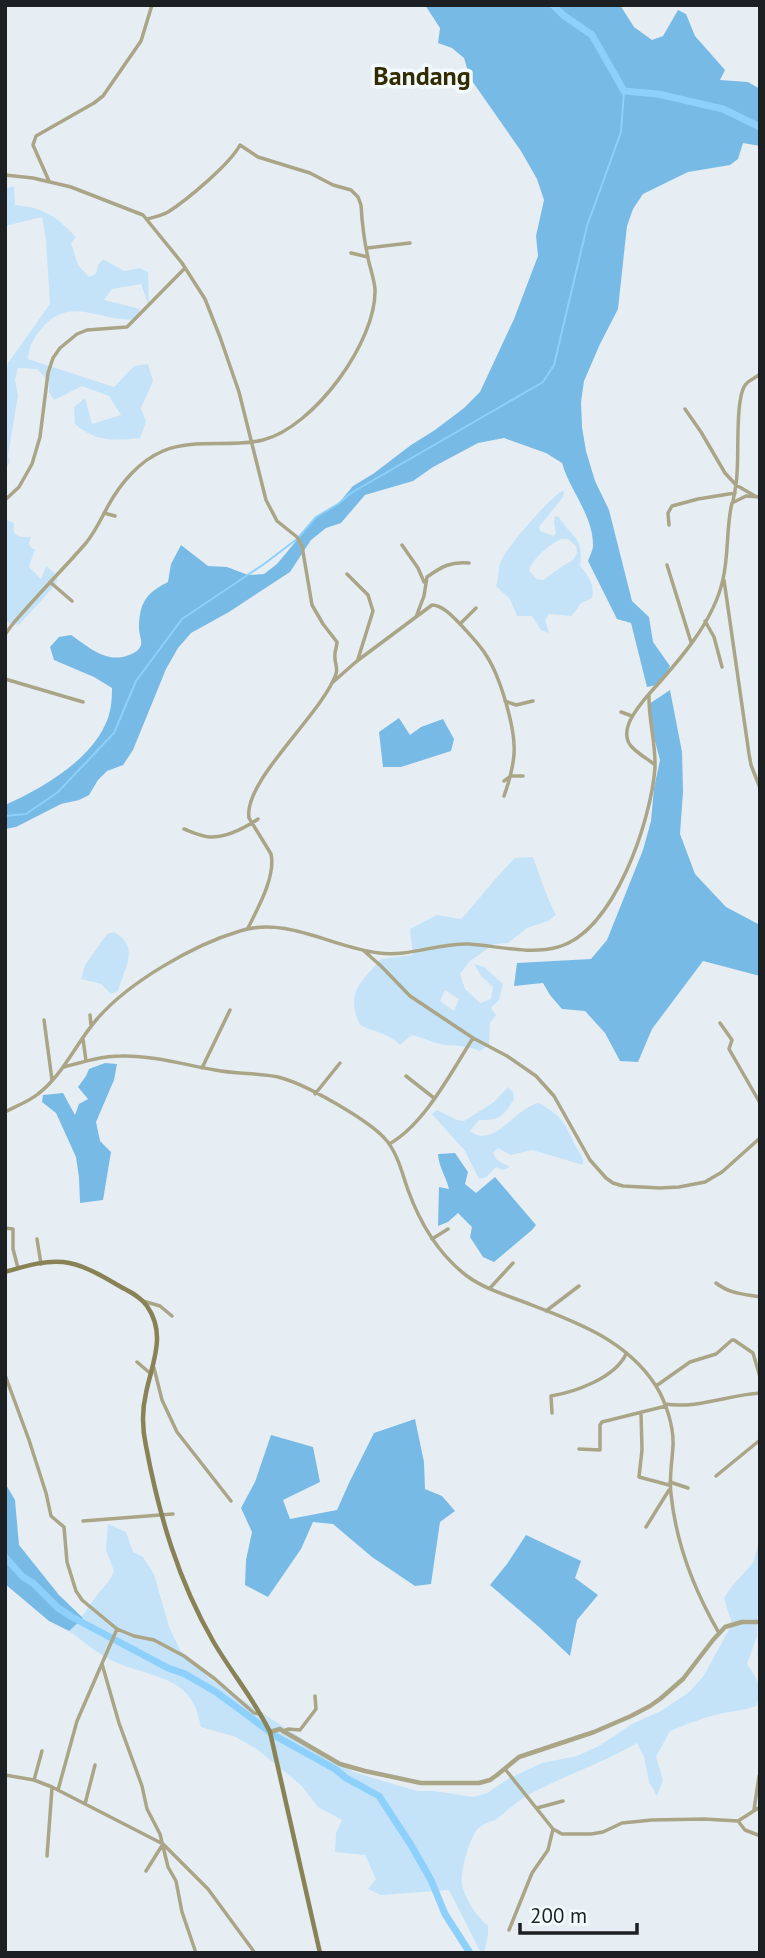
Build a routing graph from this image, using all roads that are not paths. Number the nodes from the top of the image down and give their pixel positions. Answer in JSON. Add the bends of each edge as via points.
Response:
{"nodes":[{"id":1,"x":152,"y":5,"type":"edge"},
{"id":2,"x":5,"y":175,"type":"edge"},
{"id":3,"x":49,"y":181,"type":"junction"},
{"id":4,"x":147,"y":219,"type":"junction"},
{"id":5,"x":410,"y":243,"type":"dead end"},
{"id":6,"x":366,"y":248,"type":"junction"},
{"id":7,"x":351,"y":253,"type":"dead end"},
{"id":8,"x":368,"y":257,"type":"junction"},
{"id":9,"x":185,"y":268,"type":"junction"},
{"id":10,"x":760,"y":374,"type":"edge"},
{"id":11,"x":685,"y":409,"type":"dead end"},
{"id":12,"x":253,"y":442,"type":"junction"},
{"id":13,"x":736,"y":485,"type":"junction"},
{"id":14,"x":735,"y":493,"type":"junction"},
{"id":15,"x":757,"y":496,"type":"edge"},
{"id":16,"x":5,"y":500,"type":"edge"},
{"id":17,"x":732,"y":503,"type":"junction"},
{"id":18,"x":104,"y":513,"type":"junction"},
{"id":19,"x":115,"y":516,"type":"dead end"},
{"id":20,"x":669,"y":525,"type":"dead end"},
{"id":21,"x":401,"y":545,"type":"dead end"},
{"id":22,"x":469,"y":563,"type":"dead end"},
{"id":23,"x":667,"y":565,"type":"dead end"},
{"id":24,"x":347,"y":574,"type":"dead end"},
{"id":25,"x":724,"y":577,"type":"junction"},
{"id":26,"x":50,"y":582,"type":"junction"},
{"id":27,"x":425,"y":584,"type":"junction"},
{"id":28,"x":72,"y":601,"type":"dead end"},
{"id":29,"x":476,"y":608,"type":"dead end"},
{"id":30,"x":415,"y":618,"type":"junction"},
{"id":31,"x":705,"y":621,"type":"junction"},
{"id":32,"x":460,"y":624,"type":"junction"},
{"id":33,"x":5,"y":635,"type":"edge"},
{"id":34,"x":691,"y":642,"type":"junction"},
{"id":35,"x":357,"y":661,"type":"junction"},
{"id":36,"x":722,"y":667,"type":"dead end"},
{"id":37,"x":5,"y":678,"type":"edge"},
{"id":38,"x":331,"y":684,"type":"junction"},
{"id":39,"x":649,"y":694,"type":"junction"},
{"id":40,"x":505,"y":701,"type":"junction"},
{"id":41,"x":533,"y":701,"type":"dead end"},
{"id":42,"x":83,"y":702,"type":"dead end"},
{"id":43,"x":621,"y":712,"type":"dead end"},
{"id":44,"x":632,"y":716,"type":"junction"},
{"id":45,"x":655,"y":764,"type":"junction"},
{"id":46,"x":511,"y":775,"type":"junction"},
{"id":47,"x":523,"y":776,"type":"dead end"},
{"id":48,"x":504,"y":781,"type":"dead end"},
{"id":49,"x":760,"y":788,"type":"edge"},
{"id":50,"x":505,"y":796,"type":"dead end"},
{"id":51,"x":258,"y":819,"type":"dead end"},
{"id":52,"x":251,"y":824,"type":"junction"},
{"id":53,"x":184,"y":829,"type":"dead end"},
{"id":54,"x":248,"y":928,"type":"junction"},
{"id":55,"x":362,"y":950,"type":"junction"},
{"id":56,"x":230,"y":1010,"type":"dead end"},
{"id":57,"x":90,"y":1015,"type":"dead end"},
{"id":58,"x":44,"y":1020,"type":"dead end"},
{"id":59,"x":720,"y":1023,"type":"dead end"},
{"id":60,"x":91,"y":1027,"type":"junction"},
{"id":61,"x":474,"y":1038,"type":"junction"},
{"id":62,"x":83,"y":1039,"type":"junction"},
{"id":63,"x":86,"y":1062,"type":"junction"},
{"id":64,"x":340,"y":1063,"type":"dead end"},
{"id":65,"x":62,"y":1067,"type":"junction"},
{"id":66,"x":202,"y":1068,"type":"junction"},
{"id":67,"x":406,"y":1076,"type":"dead end"},
{"id":68,"x":52,"y":1080,"type":"junction"},
{"id":69,"x":316,"y":1094,"type":"junction"},
{"id":70,"x":434,"y":1098,"type":"junction"},
{"id":71,"x":760,"y":1103,"type":"edge"},
{"id":72,"x":5,"y":1111,"type":"edge"},
{"id":73,"x":760,"y":1138,"type":"edge"},
{"id":74,"x":389,"y":1144,"type":"junction"},
{"id":75,"x":5,"y":1228,"type":"edge"},
{"id":76,"x":448,"y":1229,"type":"dead end"},
{"id":77,"x":37,"y":1239,"type":"dead end"},
{"id":78,"x":432,"y":1239,"type":"junction"},
{"id":79,"x":513,"y":1263,"type":"dead end"},
{"id":80,"x":41,"y":1264,"type":"junction"},
{"id":81,"x":18,"y":1268,"type":"junction"},
{"id":82,"x":5,"y":1272,"type":"edge"},
{"id":83,"x":716,"y":1283,"type":"dead end"},
{"id":84,"x":579,"y":1286,"type":"dead end"},
{"id":85,"x":490,"y":1288,"type":"junction"},
{"id":86,"x":760,"y":1297,"type":"edge"},
{"id":87,"x":144,"y":1301,"type":"junction"},
{"id":88,"x":547,"y":1311,"type":"junction"},
{"id":89,"x":172,"y":1316,"type":"dead end"},
{"id":90,"x":626,"y":1353,"type":"junction"},
{"id":91,"x":137,"y":1362,"type":"dead end"},
{"id":92,"x":153,"y":1367,"type":"junction"},
{"id":93,"x":151,"y":1374,"type":"junction"},
{"id":94,"x":5,"y":1375,"type":"edge"},
{"id":95,"x":760,"y":1377,"type":"edge"},
{"id":96,"x":656,"y":1386,"type":"junction"},
{"id":97,"x":760,"y":1393,"type":"edge"},
{"id":98,"x":665,"y":1405,"type":"junction"},
{"id":99,"x":552,"y":1413,"type":"dead end"},
{"id":100,"x":642,"y":1413,"type":"junction"},
{"id":101,"x":760,"y":1440,"type":"edge"},
{"id":102,"x":579,"y":1449,"type":"dead end"},
{"id":103,"x":716,"y":1476,"type":"dead end"},
{"id":104,"x":669,"y":1485,"type":"junction"},
{"id":105,"x":688,"y":1488,"type":"dead end"},
{"id":106,"x":230,"y":1500,"type":"dead end"},
{"id":107,"x":173,"y":1514,"type":"dead end"},
{"id":108,"x":160,"y":1515,"type":"junction"},
{"id":109,"x":83,"y":1521,"type":"dead end"},
{"id":110,"x":646,"y":1527,"type":"dead end"},
{"id":111,"x":760,"y":1622,"type":"edge"},
{"id":112,"x":117,"y":1629,"type":"junction"},
{"id":113,"x":719,"y":1633,"type":"junction"},
{"id":114,"x":102,"y":1664,"type":"junction"},
{"id":115,"x":315,"y":1696,"type":"dead end"},
{"id":116,"x":261,"y":1714,"type":"junction"},
{"id":117,"x":283,"y":1731,"type":"junction"},
{"id":118,"x":270,"y":1732,"type":"junction"},
{"id":119,"x":42,"y":1751,"type":"dead end"},
{"id":120,"x":95,"y":1765,"type":"dead end"},
{"id":121,"x":505,"y":1769,"type":"junction"},
{"id":122,"x":5,"y":1775,"type":"edge"},
{"id":123,"x":759,"y":1776,"type":"edge"},
{"id":124,"x":34,"y":1780,"type":"junction"},
{"id":125,"x":52,"y":1787,"type":"junction"},
{"id":126,"x":58,"y":1790,"type":"junction"},
{"id":127,"x":563,"y":1801,"type":"dead end"},
{"id":128,"x":85,"y":1804,"type":"junction"},
{"id":129,"x":760,"y":1807,"type":"edge"},
{"id":130,"x":537,"y":1808,"type":"junction"},
{"id":131,"x":754,"y":1810,"type":"junction"},
{"id":132,"x":738,"y":1821,"type":"junction"},
{"id":133,"x":553,"y":1829,"type":"junction"},
{"id":134,"x":758,"y":1835,"type":"dead end"},
{"id":135,"x":163,"y":1844,"type":"junction"},
{"id":136,"x":47,"y":1856,"type":"dead end"},
{"id":137,"x":146,"y":1871,"type":"dead end"},
{"id":138,"x":509,"y":1930,"type":"dead end"},
{"id":139,"x":197,"y":1953,"type":"edge"},
{"id":140,"x":255,"y":1953,"type":"edge"},
{"id":141,"x":320,"y":1953,"type":"edge"}],
"edges":[{"from":1,"to":3,"type":"street","via":[[141,41],[103,96],[36,136],[33,145]]},
{"from":2,"to":3,"type":"street"},
{"from":3,"to":4,"type":"street"},
{"from":4,"to":6,"type":"street","via":[[173,208],[240,145],[258,157],[354,193],[361,205]]},
{"from":4,"to":9,"type":"street"},
{"from":5,"to":6,"type":"street"},
{"from":6,"to":8,"type":"street"},
{"from":7,"to":8,"type":"street"},
{"from":8,"to":12,"type":"street","via":[[374,306],[350,363],[304,418]]},
{"from":9,"to":12,"type":"street","via":[[205,299],[220,337]]},
{"from":9,"to":16,"type":"street","via":[[127,327],[87,330],[60,348],[50,363],[32,464]]},
{"from":10,"to":13,"type":"street","via":[[745,385],[742,394]]},
{"from":11,"to":13,"type":"street"},
{"from":12,"to":18,"type":"street","via":[[164,450],[136,469]]},
{"from":12,"to":38,"type":"street","via":[[266,500],[277,521],[302,546],[312,605],[337,642],[337,673]]},
{"from":13,"to":14,"type":"street"},
{"from":13,"to":15,"type":"street"},
{"from":14,"to":17,"type":"street"},
{"from":14,"to":20,"type":"street","via":[[672,506]]},
{"from":15,"to":17,"type":"street"},
{"from":17,"to":25,"type":"street"},
{"from":18,"to":19,"type":"street"},
{"from":18,"to":26,"type":"street","via":[[89,539]]},
{"from":21,"to":27,"type":"street"},
{"from":22,"to":27,"type":"street","via":[[445,565],[427,577]]},
{"from":23,"to":34,"type":"street"},
{"from":24,"to":35,"type":"street","via":[[368,595],[373,611]]},
{"from":25,"to":31,"type":"street"},
{"from":25,"to":49,"type":"street","via":[[749,754]]},
{"from":26,"to":28,"type":"street"},
{"from":26,"to":33,"type":"street"},
{"from":27,"to":30,"type":"street"},
{"from":29,"to":32,"type":"street"},
{"from":30,"to":32,"type":"street","via":[[436,605]]},
{"from":30,"to":35,"type":"street"},
{"from":31,"to":34,"type":"street"},
{"from":31,"to":36,"type":"street"},
{"from":32,"to":40,"type":"street","via":[[487,656]]},
{"from":34,"to":39,"type":"street"},
{"from":35,"to":38,"type":"street"},
{"from":37,"to":42,"type":"street"},
{"from":38,"to":52,"type":"street","via":[[255,792],[248,811]]},
{"from":39,"to":44,"type":"street"},
{"from":39,"to":45,"type":"street"},
{"from":40,"to":41,"type":"street","via":[[516,705]]},
{"from":40,"to":46,"type":"street","via":[[515,751]]},
{"from":43,"to":44,"type":"street"},
{"from":44,"to":45,"type":"street","via":[[628,743]]},
{"from":45,"to":55,"type":"street","via":[[645,817],[627,871],[595,920],[571,943],[543,949],[468,944],[397,953]]},
{"from":46,"to":47,"type":"street"},
{"from":46,"to":48,"type":"street"},
{"from":46,"to":50,"type":"street"},
{"from":51,"to":52,"type":"street"},
{"from":52,"to":53,"type":"street","via":[[214,837]]},
{"from":52,"to":54,"type":"street","via":[[272,860],[264,894]]},
{"from":54,"to":55,"type":"street","via":[[289,929]]},
{"from":54,"to":60,"type":"street","via":[[145,977]]},
{"from":55,"to":61,"type":"street","via":[[410,996]]},
{"from":56,"to":66,"type":"street"},
{"from":57,"to":60,"type":"street"},
{"from":58,"to":68,"type":"street"},
{"from":59,"to":71,"type":"street","via":[[732,1040],[729,1049]]},
{"from":60,"to":62,"type":"street"},
{"from":61,"to":70,"type":"street"},
{"from":61,"to":73,"type":"street","via":[[536,1076],[554,1096],[590,1160],[613,1183],[660,1188],[705,1182]]},
{"from":62,"to":63,"type":"street"},
{"from":62,"to":65,"type":"street"},
{"from":63,"to":65,"type":"street"},
{"from":63,"to":66,"type":"street","via":[[124,1056]]},
{"from":64,"to":69,"type":"street"},
{"from":65,"to":68,"type":"street"},
{"from":66,"to":69,"type":"street","via":[[282,1078]]},
{"from":67,"to":70,"type":"street"},
{"from":68,"to":72,"type":"street","via":[[39,1094]]},
{"from":69,"to":74,"type":"street","via":[[368,1124]]},
{"from":70,"to":74,"type":"street","via":[[411,1128]]},
{"from":74,"to":78,"type":"street"},
{"from":75,"to":81,"type":"street","via":[[13,1229]]},
{"from":76,"to":78,"type":"street"},
{"from":77,"to":80,"type":"street"},
{"from":78,"to":85,"type":"street","via":[[467,1276]]},
{"from":79,"to":85,"type":"street"},
{"from":80,"to":81,"type":"main road"},
{"from":80,"to":87,"type":"main road","via":[[78,1266]]},
{"from":81,"to":82,"type":"main road"},
{"from":83,"to":86,"type":"street","via":[[734,1293]]},
{"from":84,"to":88,"type":"street"},
{"from":85,"to":88,"type":"street"},
{"from":87,"to":89,"type":"street"},
{"from":87,"to":92,"type":"main road","via":[[157,1331]]},
{"from":88,"to":90,"type":"street","via":[[596,1332]]},
{"from":90,"to":96,"type":"street"},
{"from":90,"to":99,"type":"street","via":[[618,1366],[595,1381],[551,1396]]},
{"from":91,"to":93,"type":"street"},
{"from":92,"to":93,"type":"main road"},
{"from":92,"to":106,"type":"street","via":[[177,1432]]},
{"from":93,"to":108,"type":"main road","via":[[143,1428]]},
{"from":94,"to":112,"type":"street","via":[[51,1516],[64,1527],[65,1556],[76,1591]]},
{"from":95,"to":96,"type":"street","via":[[753,1353],[732,1340],[716,1354],[690,1362]]},
{"from":96,"to":98,"type":"street"},
{"from":97,"to":98,"type":"street"},
{"from":98,"to":100,"type":"street"},
{"from":98,"to":104,"type":"street","via":[[673,1439]]},
{"from":100,"to":102,"type":"street","via":[[602,1422],[600,1450]]},
{"from":100,"to":104,"type":"street","via":[[639,1477]]},
{"from":101,"to":103,"type":"street"},
{"from":104,"to":105,"type":"street"},
{"from":104,"to":110,"type":"street"},
{"from":104,"to":113,"type":"street","via":[[685,1562]]},
{"from":107,"to":108,"type":"street"},
{"from":108,"to":109,"type":"street"},
{"from":108,"to":116,"type":"main road","via":[[201,1618]]},
{"from":111,"to":113,"type":"street","via":[[732,1624]]},
{"from":112,"to":114,"type":"street"},
{"from":112,"to":116,"type":"street","via":[[154,1640],[184,1656]]},
{"from":113,"to":121,"type":"street","via":[[683,1679],[650,1706],[594,1732],[519,1757]]},
{"from":114,"to":126,"type":"street","via":[[78,1721]]},
{"from":114,"to":135,"type":"street","via":[[147,1809]]},
{"from":115,"to":117,"type":"street","via":[[316,1709],[300,1730]]},
{"from":116,"to":118,"type":"main road"},
{"from":117,"to":118,"type":"street"},
{"from":117,"to":121,"type":"street","via":[[340,1764],[421,1783],[479,1783]]},
{"from":118,"to":141,"type":"main road"},
{"from":119,"to":124,"type":"street"},
{"from":120,"to":128,"type":"street"},
{"from":121,"to":130,"type":"street"},
{"from":122,"to":124,"type":"street"},
{"from":123,"to":131,"type":"street"},
{"from":124,"to":125,"type":"street"},
{"from":125,"to":126,"type":"street"},
{"from":125,"to":136,"type":"street"},
{"from":126,"to":128,"type":"street"},
{"from":127,"to":130,"type":"street"},
{"from":128,"to":135,"type":"street"},
{"from":129,"to":131,"type":"street"},
{"from":130,"to":133,"type":"street"},
{"from":131,"to":132,"type":"street"},
{"from":132,"to":133,"type":"street","via":[[645,1821],[591,1834]]},
{"from":132,"to":134,"type":"street"},
{"from":133,"to":138,"type":"street","via":[[548,1850],[532,1873]]},
{"from":135,"to":137,"type":"street"},
{"from":135,"to":139,"type":"street"},
{"from":135,"to":140,"type":"street","via":[[208,1889]]}]}
